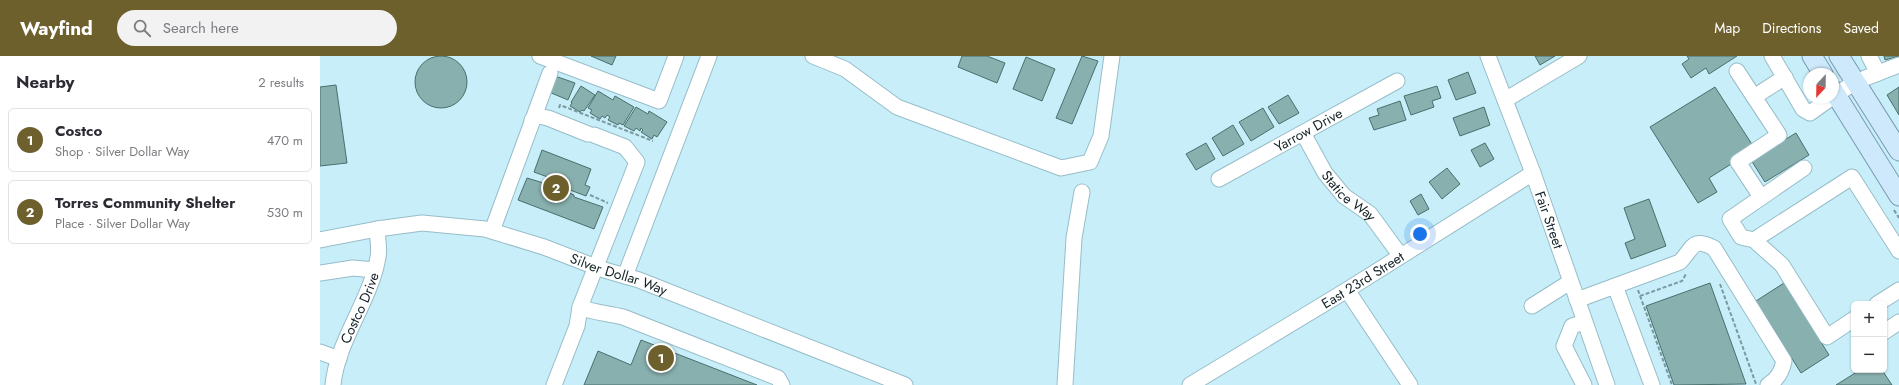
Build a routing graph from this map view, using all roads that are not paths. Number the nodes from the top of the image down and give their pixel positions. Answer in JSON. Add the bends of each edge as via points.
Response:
{"nodes":[{"id":1,"x":540,"y":56,"type":"edge"},
{"id":2,"x":676,"y":56,"type":"edge"},
{"id":3,"x":709,"y":56,"type":"edge"},
{"id":4,"x":813,"y":56,"type":"edge"},
{"id":5,"x":1112,"y":56,"type":"edge"},
{"id":6,"x":1488,"y":56,"type":"edge"},
{"id":7,"x":1579,"y":56,"type":"edge"},
{"id":8,"x":1772,"y":56,"type":"edge"},
{"id":9,"x":1812,"y":56,"type":"edge"},
{"id":10,"x":1839,"y":56,"type":"edge"},
{"id":11,"x":1869,"y":56,"type":"edge"},
{"id":12,"x":570,"y":61,"type":"edge"},
{"id":13,"x":1899,"y":65,"type":"edge"},
{"id":14,"x":1819,"y":68,"type":"edge"},
{"id":15,"x":1736,"y":71,"type":"dead end"},
{"id":16,"x":550,"y":73,"type":"dead end"},
{"id":17,"x":1878,"y":73,"type":"junction"},
{"id":18,"x":1785,"y":77,"type":"junction"},
{"id":19,"x":1397,"y":81,"type":"dead end"},
{"id":20,"x":1855,"y":82,"type":"junction"},
{"id":21,"x":1839,"y":91,"type":"edge"},
{"id":22,"x":1754,"y":97,"type":"junction"},
{"id":23,"x":1505,"y":100,"type":"junction"},
{"id":24,"x":1822,"y":104,"type":"edge"},
{"id":25,"x":1839,"y":104,"type":"edge"},
{"id":26,"x":532,"y":120,"type":"junction"},
{"id":27,"x":1303,"y":133,"type":"junction"},
{"id":28,"x":1899,"y":151,"type":"edge"},
{"id":29,"x":1804,"y":168,"type":"dead end"},
{"id":30,"x":1533,"y":173,"type":"junction"},
{"id":31,"x":1219,"y":179,"type":"dead end"},
{"id":32,"x":1082,"y":192,"type":"dead end"},
{"id":33,"x":1899,"y":196,"type":"edge"},
{"id":34,"x":1761,"y":197,"type":"junction"},
{"id":35,"x":377,"y":229,"type":"junction"},
{"id":36,"x":1893,"y":230,"type":"edge"},
{"id":37,"x":492,"y":231,"type":"junction"},
{"id":38,"x":320,"y":240,"type":"edge"},
{"id":39,"x":1754,"y":240,"type":"junction"},
{"id":40,"x":1899,"y":251,"type":"edge"},
{"id":41,"x":1400,"y":255,"type":"junction"},
{"id":42,"x":595,"y":267,"type":"junction"},
{"id":43,"x":375,"y":270,"type":"junction"},
{"id":44,"x":320,"y":273,"type":"edge"},
{"id":45,"x":625,"y":276,"type":"junction"},
{"id":46,"x":1570,"y":282,"type":"junction"},
{"id":47,"x":1615,"y":286,"type":"junction"},
{"id":48,"x":1347,"y":290,"type":"junction"},
{"id":49,"x":1899,"y":290,"type":"edge"},
{"id":50,"x":1577,"y":300,"type":"junction"},
{"id":51,"x":1882,"y":301,"type":"edge"},
{"id":52,"x":1532,"y":306,"type":"dead end"},
{"id":53,"x":580,"y":307,"type":"junction"},
{"id":54,"x":1851,"y":321,"type":"edge"},
{"id":55,"x":1584,"y":322,"type":"junction"},
{"id":56,"x":1899,"y":322,"type":"edge"},
{"id":57,"x":1887,"y":330,"type":"edge"},
{"id":58,"x":320,"y":352,"type":"edge"},
{"id":59,"x":339,"y":359,"type":"junction"},
{"id":60,"x":1212,"y":379,"type":"edge"},
{"id":61,"x":329,"y":382,"type":"edge"},
{"id":62,"x":554,"y":385,"type":"edge"},
{"id":63,"x":782,"y":385,"type":"edge"},
{"id":64,"x":905,"y":385,"type":"edge"},
{"id":65,"x":1065,"y":385,"type":"edge"},
{"id":66,"x":1190,"y":385,"type":"edge"},
{"id":67,"x":1410,"y":385,"type":"edge"},
{"id":68,"x":1584,"y":385,"type":"edge"},
{"id":69,"x":1607,"y":385,"type":"edge"},
{"id":70,"x":1652,"y":385,"type":"edge"},
{"id":71,"x":1768,"y":385,"type":"edge"}],
"edges":[{"from":1,"to":12,"type":"street"},
{"from":2,"to":12,"type":"street","via":[[659,101]]},
{"from":3,"to":45,"type":"street"},
{"from":4,"to":5,"type":"street","via":[[845,69],[897,107],[1061,168],[1090,162],[1101,136]]},
{"from":6,"to":23,"type":"street","name":"Fair Street"},
{"from":7,"to":23,"type":"street"},
{"from":8,"to":18,"type":"street"},
{"from":9,"to":14,"type":"main road"},
{"from":10,"to":20,"type":"main road"},
{"from":11,"to":17,"type":"street"},
{"from":13,"to":17,"type":"street"},
{"from":15,"to":22,"type":"street"},
{"from":16,"to":26,"type":"street"},
{"from":17,"to":20,"type":"street"},
{"from":18,"to":22,"type":"street"},
{"from":18,"to":24,"type":"street","via":[[1807,113]]},
{"from":19,"to":27,"type":"street","name":"Yarrow Drive"},
{"from":20,"to":21,"type":"street"},
{"from":20,"to":28,"type":"main road"},
{"from":22,"to":34,"type":"street","via":[[1779,135],[1738,162]]},
{"from":23,"to":30,"type":"street","name":"Fair Street"},
{"from":25,"to":33,"type":"main road"},
{"from":26,"to":37,"type":"street"},
{"from":26,"to":42,"type":"street","via":[[538,116],[548,118],[625,147],[637,162]]},
{"from":27,"to":31,"type":"street","name":"Yarrow Drive"},
{"from":27,"to":41,"type":"street","name":"Statice Way","via":[[1325,173],[1344,196],[1370,214]]},
{"from":29,"to":34,"type":"street"},
{"from":30,"to":41,"type":"street","name":"East 23rd Street"},
{"from":30,"to":46,"type":"street","name":"Fair Street"},
{"from":32,"to":65,"type":"street","via":[[1074,238]]},
{"from":34,"to":39,"type":"street","via":[[1730,219],[1741,237]]},
{"from":35,"to":37,"type":"street","name":"Silver Dollar Way","via":[[422,223]]},
{"from":35,"to":38,"type":"street","name":"Silver Dollar Way"},
{"from":35,"to":43,"type":"street","name":"Costco Drive","via":[[379,255]]},
{"from":36,"to":39,"type":"street","via":[[1852,177]]},
{"from":36,"to":40,"type":"street"},
{"from":37,"to":42,"type":"street","name":"Silver Dollar Way","via":[[544,247]]},
{"from":39,"to":54,"type":"street","via":[[1782,265],[1827,337]]},
{"from":41,"to":48,"type":"street","name":"East 23rd Street"},
{"from":42,"to":45,"type":"street","name":"Silver Dollar Way"},
{"from":42,"to":53,"type":"street"},
{"from":43,"to":44,"type":"street","via":[[353,268]]},
{"from":43,"to":59,"type":"street","name":"Costco Drive"},
{"from":45,"to":64,"type":"street","name":"Silver Dollar Way"},
{"from":46,"to":50,"type":"street","name":"Fair Street"},
{"from":46,"to":52,"type":"street"},
{"from":47,"to":50,"type":"street"},
{"from":47,"to":70,"type":"street"},
{"from":47,"to":71,"type":"street","via":[[1680,262],[1696,243],[1714,248],[1784,361],[1782,370],[1774,382]]},
{"from":48,"to":60,"type":"street","name":"East 23rd Street"},
{"from":48,"to":67,"type":"street"},
{"from":49,"to":51,"type":"street"},
{"from":50,"to":55,"type":"street","name":"Fair Street"},
{"from":53,"to":62,"type":"street","via":[[577,326]]},
{"from":53,"to":63,"type":"street","via":[[594,313],[607,313],[638,323],[778,378]]},
{"from":55,"to":68,"type":"street","via":[[1572,326],[1564,346]]},
{"from":55,"to":69,"type":"street","name":"Fair Street"},
{"from":56,"to":57,"type":"street"},
{"from":58,"to":59,"type":"street"},
{"from":59,"to":61,"type":"street","name":"Costco Drive"},
{"from":60,"to":66,"type":"street","name":"East 23rd Street"}]}
